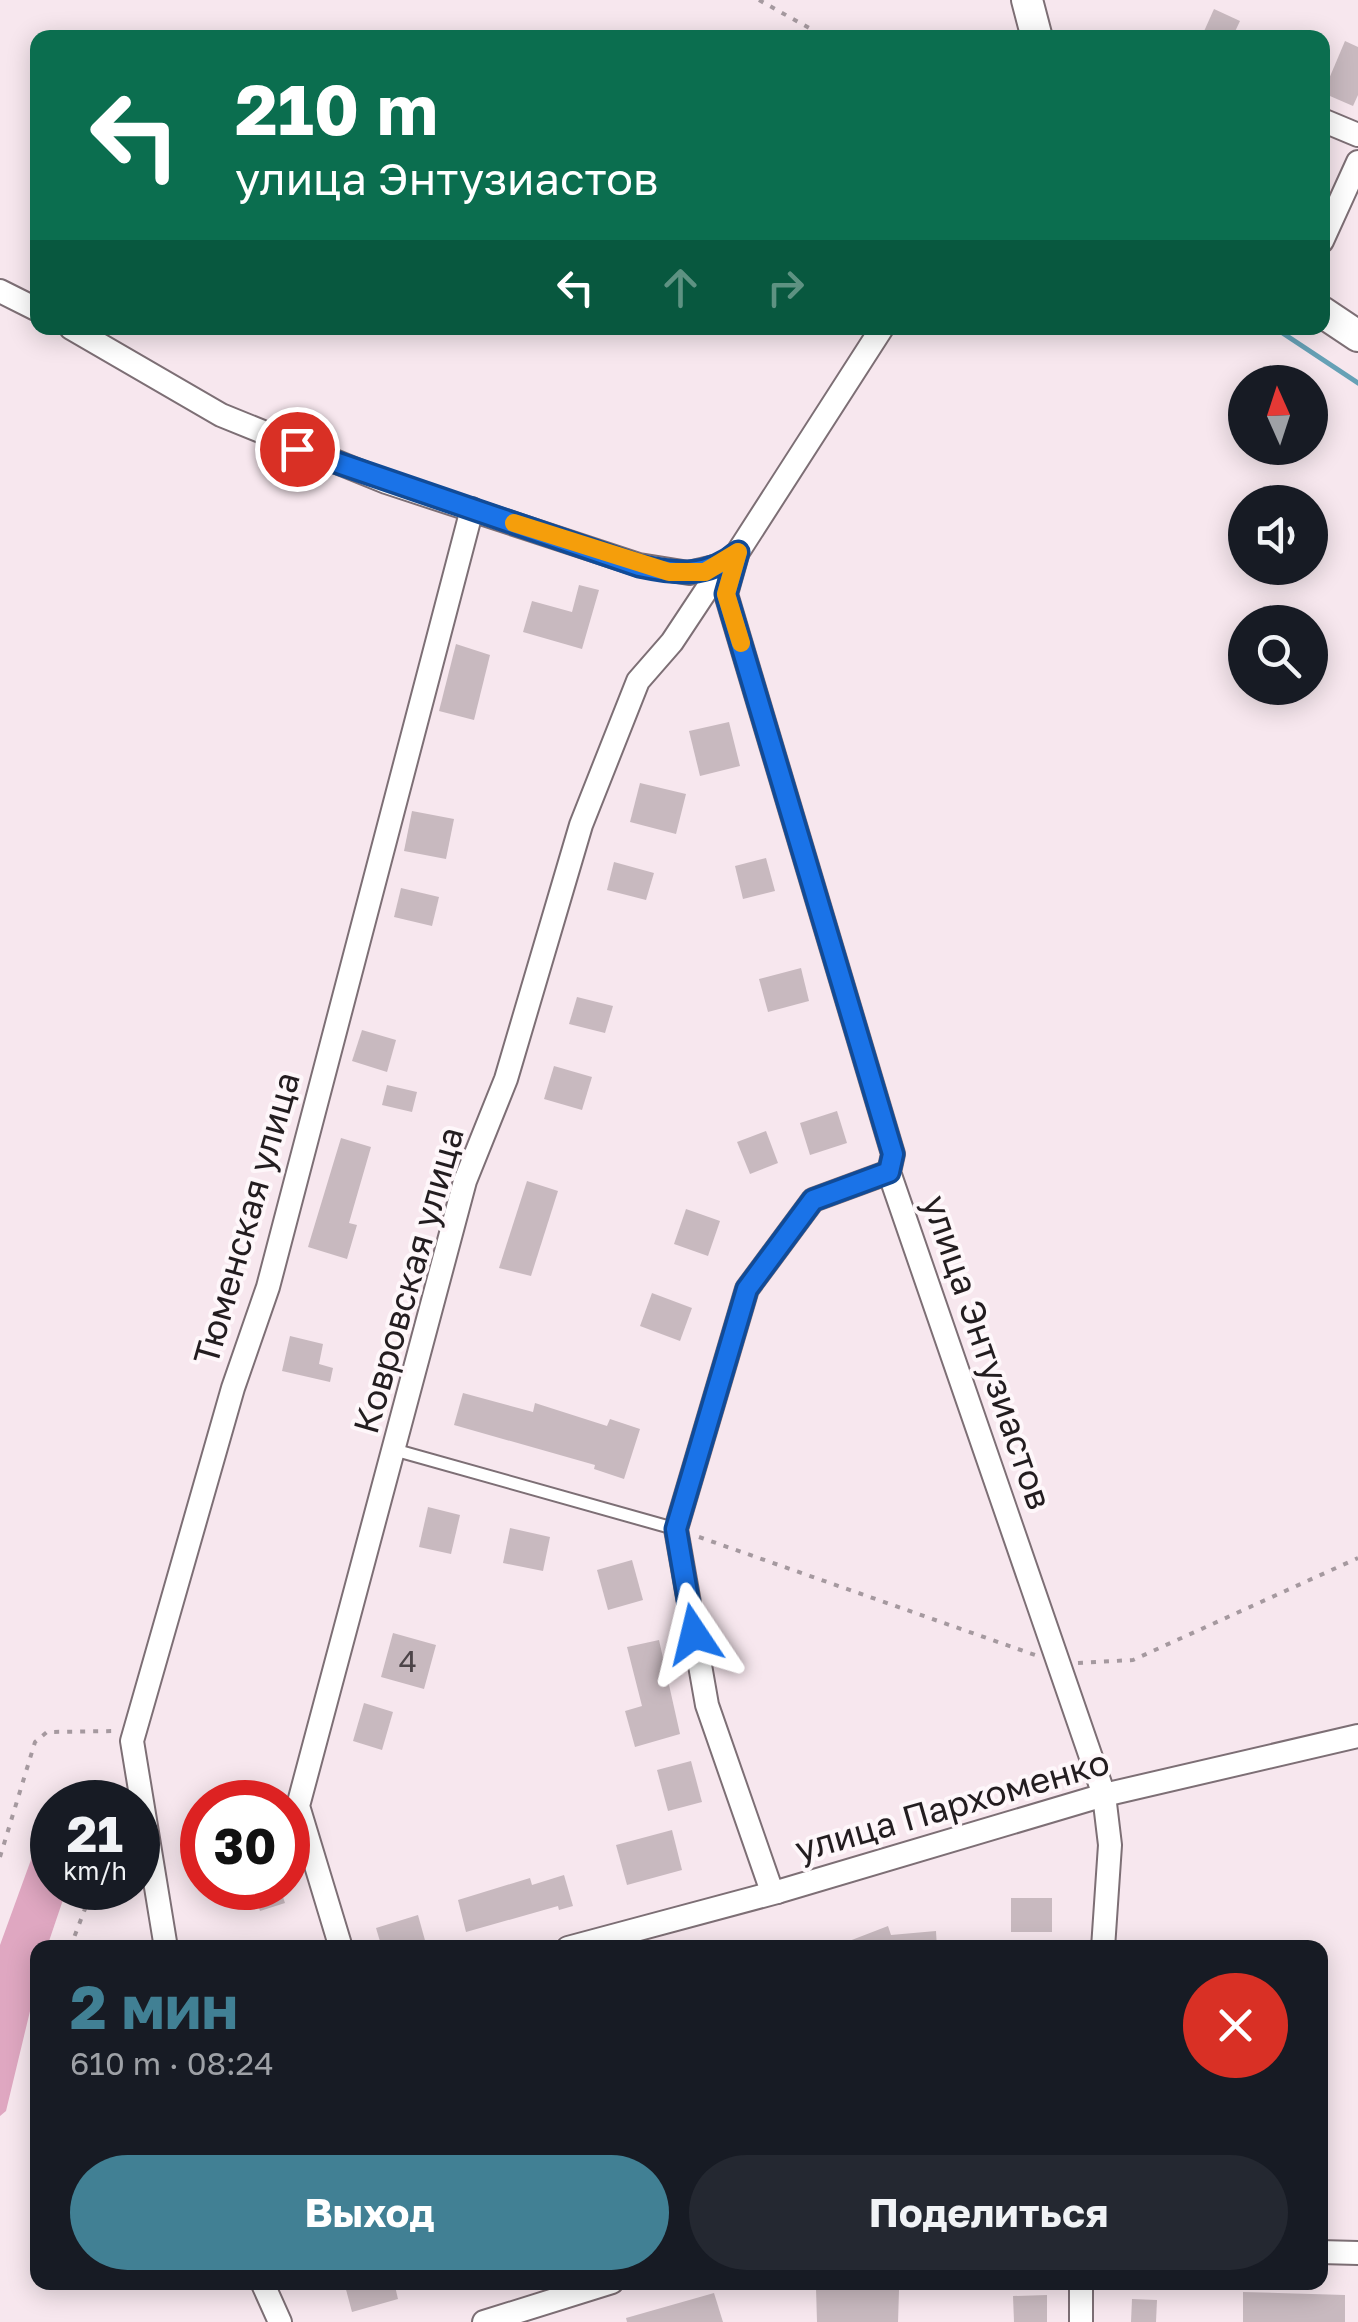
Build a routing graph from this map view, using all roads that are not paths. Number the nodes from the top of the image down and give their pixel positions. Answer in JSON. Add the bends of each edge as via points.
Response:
{"nodes":[{"id":1,"x":1027,"y":0,"type":"edge"},
{"id":2,"x":1035,"y":30,"type":"edge"},
{"id":3,"x":1330,"y":123,"type":"edge"},
{"id":4,"x":1358,"y":135,"type":"edge"},
{"id":5,"x":1358,"y":162,"type":"edge"},
{"id":6,"x":1330,"y":223,"type":"edge"},
{"id":7,"x":0,"y":291,"type":"edge"},
{"id":8,"x":30,"y":306,"type":"edge"},
{"id":9,"x":1330,"y":317,"type":"edge"},
{"id":10,"x":82,"y":335,"type":"edge"},
{"id":11,"x":877,"y":335,"type":"edge"},
{"id":12,"x":1358,"y":336,"type":"edge"},
{"id":13,"x":472,"y":509,"type":"junction"},
{"id":14,"x":730,"y":558,"type":"junction"},
{"id":15,"x":889,"y":1172,"type":"junction"},
{"id":16,"x":396,"y":1450,"type":"junction"},
{"id":17,"x":676,"y":1529,"type":"junction"},
{"id":18,"x":1358,"y":1736,"type":"edge"},
{"id":19,"x":1104,"y":1795,"type":"junction"},
{"id":20,"x":777,"y":1892,"type":"junction"},
{"id":21,"x":165,"y":1940,"type":"edge"},
{"id":22,"x":339,"y":1940,"type":"edge"},
{"id":23,"x":598,"y":1940,"type":"edge"},
{"id":24,"x":1103,"y":1940,"type":"edge"},
{"id":25,"x":1328,"y":2252,"type":"edge"},
{"id":26,"x":1358,"y":2253,"type":"edge"},
{"id":27,"x":266,"y":2290,"type":"edge"},
{"id":28,"x":586,"y":2290,"type":"edge"},
{"id":29,"x":1081,"y":2290,"type":"edge"},
{"id":30,"x":280,"y":2322,"type":"edge"},
{"id":31,"x":484,"y":2322,"type":"edge"},
{"id":32,"x":1081,"y":2322,"type":"edge"}],
"edges":[{"from":1,"to":2,"type":"main road"},
{"from":3,"to":4,"type":"street"},
{"from":5,"to":6,"type":"street"},
{"from":7,"to":8,"type":"street"},
{"from":9,"to":12,"type":"main road"},
{"from":10,"to":13,"type":"street","via":[[221,415]]},
{"from":11,"to":14,"type":"street","name":"Ковровская улица"},
{"from":13,"to":14,"type":"street","via":[[669,572],[705,572]]},
{"from":13,"to":21,"type":"street","name":"Тюменская улица","via":[[268,1286],[232,1388],[132,1741]]},
{"from":14,"to":15,"type":"street","name":"улица Энтузиастов","via":[[726,594],[893,1154]]},
{"from":14,"to":16,"type":"street","name":"Ковровская улица","via":[[638,682],[581,825],[506,1079],[465,1180]]},
{"from":15,"to":17,"type":"street","via":[[813,1200],[747,1289]]},
{"from":15,"to":19,"type":"street","name":"улица Энтузиастов"},
{"from":16,"to":17,"type":"lane"},
{"from":16,"to":22,"type":"street","name":"Ковровская улица","via":[[298,1806]]},
{"from":17,"to":20,"type":"street","via":[[707,1705]]},
{"from":18,"to":19,"type":"street","name":"улица Пархоменко"},
{"from":19,"to":20,"type":"street","name":"улица Пархоменко"},
{"from":19,"to":24,"type":"street","name":"улица Энтузиастов","via":[[1110,1845]]},
{"from":20,"to":23,"type":"street","name":"улица Пархоменко"},
{"from":25,"to":26,"type":"street"},
{"from":27,"to":30,"type":"street"},
{"from":28,"to":31,"type":"street"},
{"from":29,"to":32,"type":"street"}]}
